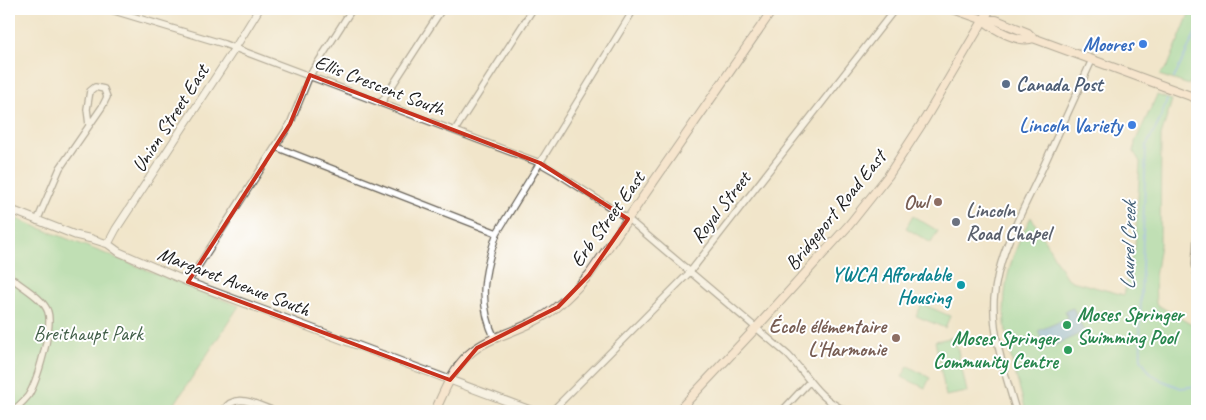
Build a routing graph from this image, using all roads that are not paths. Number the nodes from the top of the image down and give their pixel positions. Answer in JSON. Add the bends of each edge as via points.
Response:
{"nodes":[{"id":1,"x":12,"y":9,"type":"edge"},
{"id":2,"x":108,"y":9,"type":"edge"},
{"id":3,"x":259,"y":9,"type":"edge"},
{"id":4,"x":352,"y":9,"type":"edge"},
{"id":5,"x":442,"y":9,"type":"edge"},
{"id":6,"x":533,"y":9,"type":"edge"},
{"id":7,"x":634,"y":9,"type":"edge"},
{"id":8,"x":774,"y":9,"type":"edge"},
{"id":9,"x":895,"y":9,"type":"edge"},
{"id":10,"x":953,"y":9,"type":"edge"},
{"id":11,"x":990,"y":9,"type":"edge"},
{"id":12,"x":9,"y":14,"type":"edge"},
{"id":13,"x":984,"y":20,"type":"junction"},
{"id":14,"x":235,"y":48,"type":"junction"},
{"id":15,"x":1092,"y":60,"type":"junction"},
{"id":16,"x":310,"y":75,"type":"junction"},
{"id":17,"x":1197,"y":98,"type":"edge"},
{"id":18,"x":381,"y":103,"type":"junction"},
{"id":19,"x":89,"y":125,"type":"junction"},
{"id":20,"x":455,"y":130,"type":"junction"},
{"id":21,"x":276,"y":147,"type":"junction"},
{"id":22,"x":540,"y":164,"type":"junction"},
{"id":23,"x":9,"y":209,"type":"edge"},
{"id":24,"x":628,"y":219,"type":"junction"},
{"id":25,"x":37,"y":221,"type":"junction"},
{"id":26,"x":497,"y":233,"type":"junction"},
{"id":27,"x":1197,"y":236,"type":"edge"},
{"id":28,"x":108,"y":244,"type":"junction"},
{"id":29,"x":690,"y":272,"type":"junction"},
{"id":30,"x":1197,"y":275,"type":"edge"},
{"id":31,"x":9,"y":276,"type":"edge"},
{"id":32,"x":188,"y":282,"type":"junction"},
{"id":33,"x":756,"y":328,"type":"junction"},
{"id":34,"x":495,"y":339,"type":"junction"},
{"id":35,"x":450,"y":380,"type":"junction"},
{"id":36,"x":809,"y":382,"type":"junction"},
{"id":37,"x":10,"y":411,"type":"edge"},
{"id":38,"x":223,"y":411,"type":"edge"},
{"id":39,"x":274,"y":411,"type":"edge"},
{"id":40,"x":435,"y":411,"type":"edge"},
{"id":41,"x":532,"y":411,"type":"edge"},
{"id":42,"x":552,"y":411,"type":"edge"},
{"id":43,"x":678,"y":411,"type":"edge"},
{"id":44,"x":782,"y":411,"type":"edge"},
{"id":45,"x":846,"y":411,"type":"edge"},
{"id":46,"x":1016,"y":411,"type":"edge"}],
"edges":[{"from":1,"to":12,"type":"street"},
{"from":2,"to":14,"type":"street","name":"Ellis Crescent South"},
{"from":3,"to":14,"type":"street","name":"Union Street East"},
{"from":4,"to":16,"type":"street"},
{"from":5,"to":18,"type":"street"},
{"from":6,"to":20,"type":"street"},
{"from":7,"to":22,"type":"street"},
{"from":8,"to":24,"type":"main road","name":"Erb Street East"},
{"from":9,"to":29,"type":"street","name":"Royal Street"},
{"from":10,"to":13,"type":"main road"},
{"from":11,"to":13,"type":"main road","name":"Bridgeport Road East"},
{"from":13,"to":15,"type":"main road","via":[[996,20]]},
{"from":13,"to":33,"type":"main road","name":"Bridgeport Road East","via":[[888,176],[849,225]]},
{"from":14,"to":16,"type":"street","name":"Ellis Crescent South"},
{"from":14,"to":28,"type":"street","name":"Union Street East"},
{"from":15,"to":17,"type":"main road"},
{"from":15,"to":46,"type":"street","via":[[1020,216],[996,279],[994,318]]},
{"from":16,"to":18,"type":"street","name":"Ellis Crescent South"},
{"from":16,"to":21,"type":"street","via":[[290,124]]},
{"from":18,"to":20,"type":"street","name":"Ellis Crescent South"},
{"from":19,"to":19,"type":"street","via":[[107,97],[104,89],[95,87],[90,91]]},
{"from":19,"to":25,"type":"street","via":[[60,168]]},
{"from":20,"to":22,"type":"street","name":"Ellis Crescent South"},
{"from":21,"to":26,"type":"street"},
{"from":21,"to":32,"type":"street"},
{"from":22,"to":24,"type":"street","name":"Ellis Crescent South"},
{"from":22,"to":26,"type":"street"},
{"from":23,"to":25,"type":"street","name":"Margaret Avenue South"},
{"from":24,"to":29,"type":"street","name":"Ellis Crescent South"},
{"from":24,"to":34,"type":"main road","name":"Erb Street East","via":[[589,275],[558,307]]},
{"from":25,"to":28,"type":"street","name":"Margaret Avenue South","via":[[75,236]]},
{"from":26,"to":34,"type":"street","via":[[485,268],[483,291]]},
{"from":27,"to":30,"type":"street"},
{"from":28,"to":32,"type":"street","name":"Margaret Avenue South","via":[[119,252]]},
{"from":29,"to":33,"type":"street","name":"Ellis Crescent South"},
{"from":29,"to":42,"type":"street","name":"Royal Street"},
{"from":31,"to":37,"type":"street","via":[[41,301],[48,311],[49,324],[41,364],[29,395]]},
{"from":32,"to":35,"type":"street","name":"Margaret Avenue South"},
{"from":33,"to":36,"type":"street","name":"Ellis Crescent South","via":[[788,355]]},
{"from":33,"to":43,"type":"main road","name":"Bridgeport Road East"},
{"from":34,"to":35,"type":"main road","name":"Erb Street East","via":[[469,354]]},
{"from":35,"to":40,"type":"main road","name":"Erb Street East"},
{"from":35,"to":41,"type":"street","name":"Margaret Avenue South"},
{"from":36,"to":44,"type":"street"},
{"from":36,"to":45,"type":"street","name":"Ellis Crescent South","via":[[822,396]]},
{"from":38,"to":39,"type":"street","via":[[236,400]]}]}
